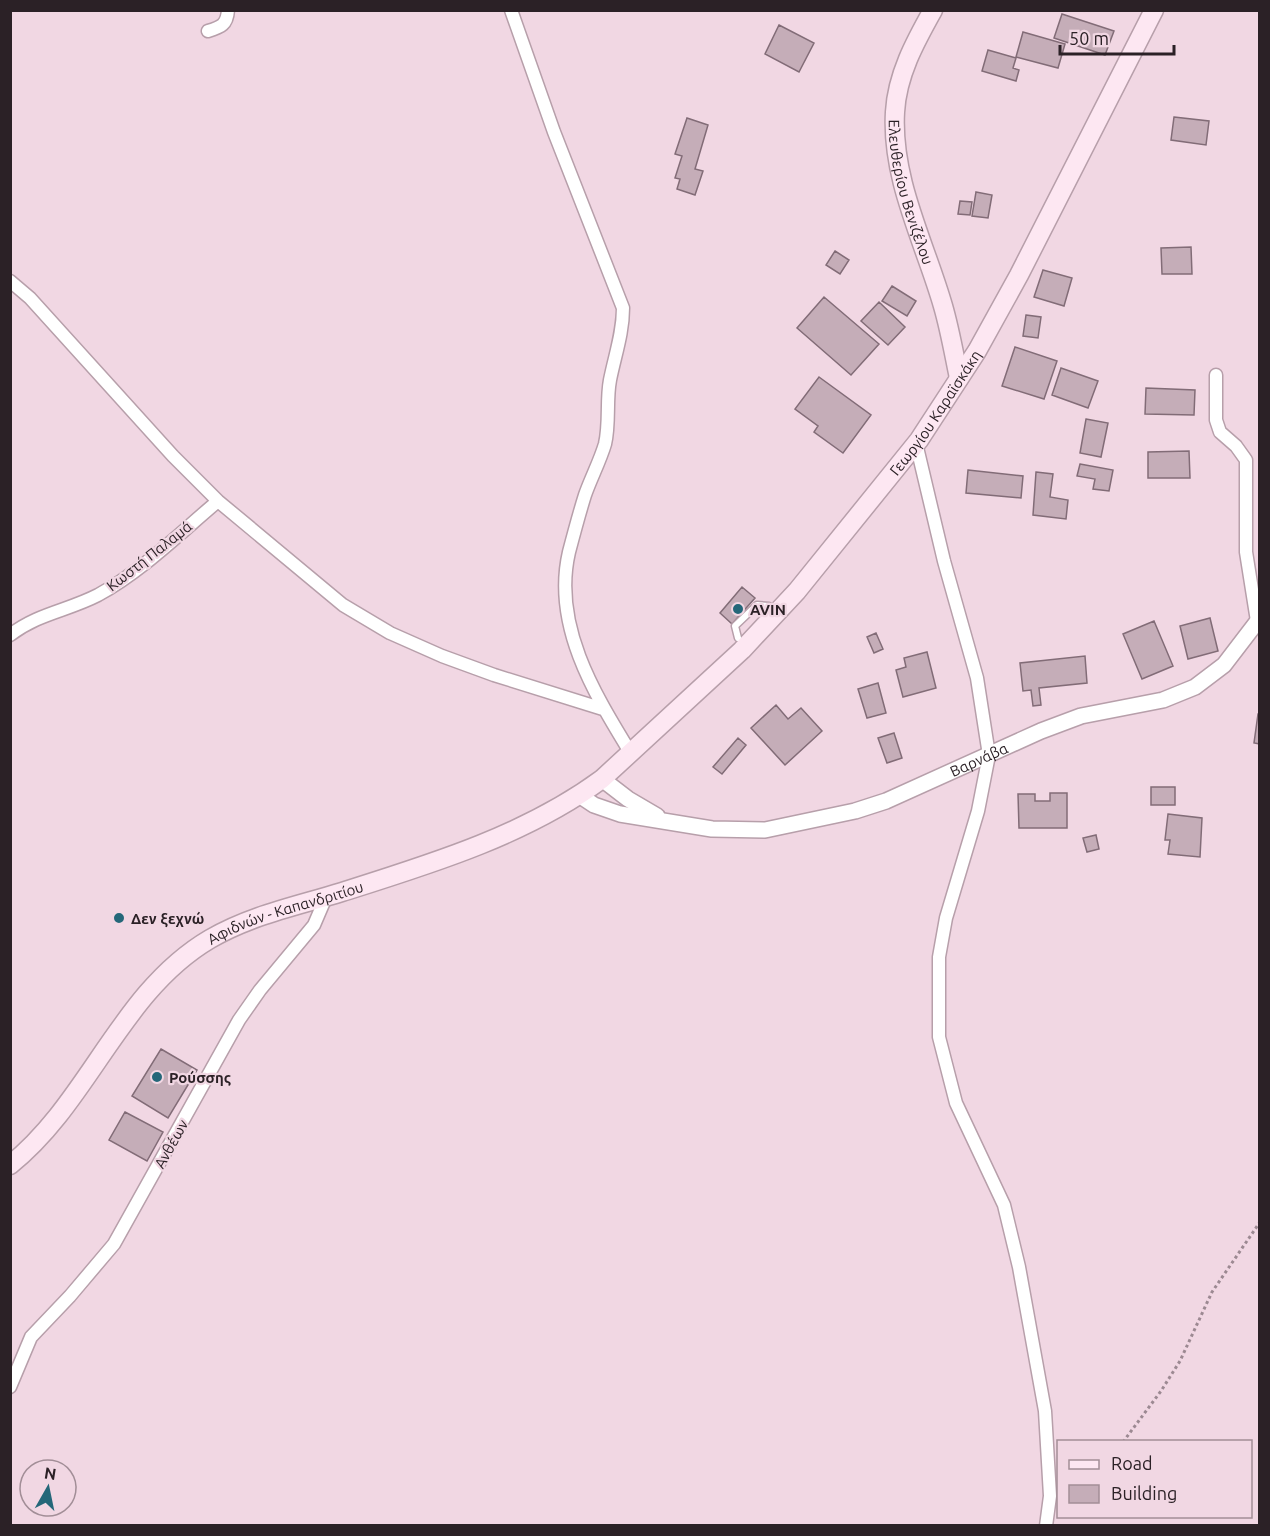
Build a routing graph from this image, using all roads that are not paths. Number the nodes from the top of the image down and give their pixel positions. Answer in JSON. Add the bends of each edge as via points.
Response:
{"nodes":[{"id":1,"x":228,"y":10,"type":"edge"},
{"id":2,"x":511,"y":10,"type":"edge"},
{"id":3,"x":933,"y":10,"type":"edge"},
{"id":4,"x":1154,"y":10,"type":"edge"},
{"id":5,"x":208,"y":31,"type":"dead end"},
{"id":6,"x":10,"y":281,"type":"edge"},
{"id":7,"x":1216,"y":375,"type":"dead end"},
{"id":8,"x":959,"y":378,"type":"junction"},
{"id":9,"x":916,"y":443,"type":"junction"},
{"id":10,"x":218,"y":501,"type":"junction"},
{"id":11,"x":769,"y":606,"type":"dead end"},
{"id":12,"x":1258,"y":619,"type":"edge"},
{"id":13,"x":10,"y":635,"type":"edge"},
{"id":14,"x":738,"y":638,"type":"dead end"},
{"id":15,"x":603,"y":709,"type":"junction"},
{"id":16,"x":630,"y":752,"type":"junction"},
{"id":17,"x":989,"y":755,"type":"junction"},
{"id":18,"x":602,"y":779,"type":"junction"},
{"id":19,"x":579,"y":795,"type":"junction"},
{"id":20,"x":667,"y":822,"type":"junction"},
{"id":21,"x":326,"y":897,"type":"junction"},
{"id":22,"x":10,"y":1165,"type":"edge"},
{"id":23,"x":10,"y":1386,"type":"edge"},
{"id":24,"x":1050,"y":1523,"type":"edge"}],
"edges":[{"from":1,"to":5,"type":"street","via":[[226,22]]},
{"from":2,"to":15,"type":"street","via":[[623,308],[623,328],[610,381],[606,441],[586,494],[565,583],[570,629]]},
{"from":3,"to":8,"type":"main road","name":"Ελευθερίου Βενιζέλου","via":[[906,63],[895,110],[895,132],[902,182],[943,306]]},
{"from":4,"to":8,"type":"main road","name":"Γεωργίου Καραϊσκάκη","via":[[1019,275]]},
{"from":6,"to":10,"type":"street"},
{"from":7,"to":12,"type":"street","via":[[1216,420],[1220,432],[1246,460],[1246,552]]},
{"from":8,"to":9,"type":"main road","name":"Γεωργίου Καραϊσκάκη"},
{"from":9,"to":16,"type":"main road","name":"Γεωργίου Καραϊσκάκη","via":[[797,591],[750,642]]},
{"from":9,"to":17,"type":"street","via":[[977,678]]},
{"from":10,"to":13,"type":"street","name":"Κωστή Παλαμά","via":[[117,583],[75,605],[29,621]]},
{"from":10,"to":15,"type":"street","via":[[343,605],[390,633],[494,675]]},
{"from":11,"to":14,"type":"lane","via":[[757,605],[735,626]]},
{"from":12,"to":17,"type":"street","name":"Βαρνάβα","via":[[1224,665],[1195,687],[1163,700],[1081,716]]},
{"from":15,"to":16,"type":"street"},
{"from":16,"to":18,"type":"main road","name":"Αφιδνών - Καπανδριτίου"},
{"from":17,"to":20,"type":"street","name":"Βαρνάβα","via":[[886,801],[787,827],[712,829]]},
{"from":17,"to":24,"type":"street","via":[[939,957],[939,1037],[956,1103],[1004,1205],[1019,1267],[1045,1411]]},
{"from":18,"to":19,"type":"main road","name":"Αφιδνών - Καπανδριτίου"},
{"from":18,"to":20,"type":"street","name":"Βαρνάβα"},
{"from":19,"to":20,"type":"street","name":"Βαρνάβα","via":[[605,810]]},
{"from":19,"to":21,"type":"main road","name":"Αφιδνών - Καπανδριτίου","via":[[465,851]]},
{"from":21,"to":22,"type":"main road","name":"Αφιδνών - Καπανδριτίου","via":[[260,915],[211,939],[178,962],[152,986],[48,1131]]},
{"from":21,"to":23,"type":"street","name":"Ανθέων","via":[[314,925],[239,1020],[114,1244],[31,1337]]}]}
